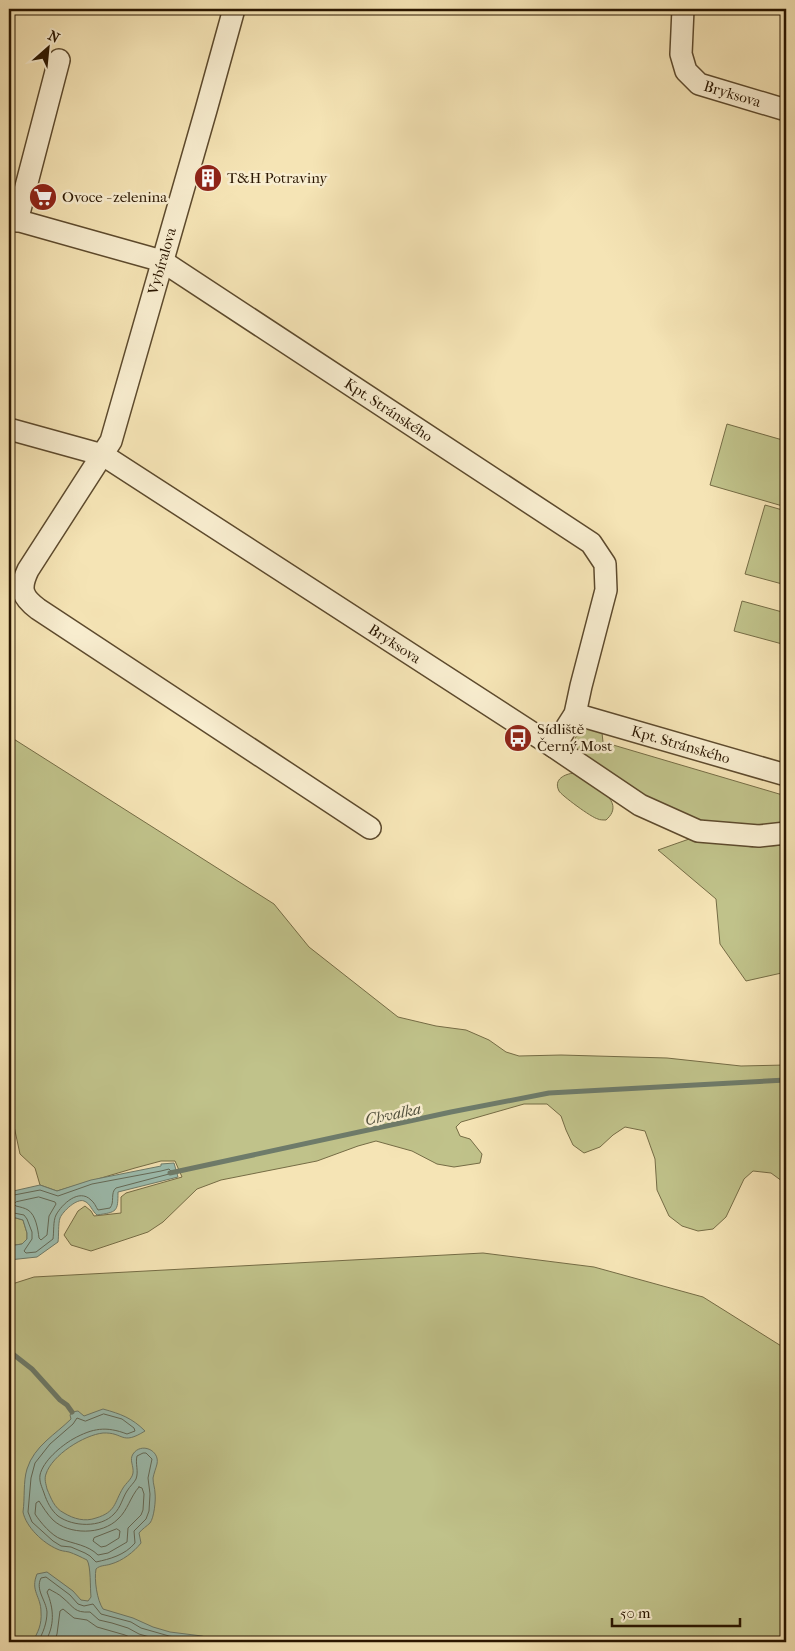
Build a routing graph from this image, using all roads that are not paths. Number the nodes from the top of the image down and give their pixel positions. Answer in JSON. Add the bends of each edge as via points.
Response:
{"nodes":[{"id":1,"x":234,"y":9,"type":"edge"},
{"id":2,"x":683,"y":9,"type":"edge"},
{"id":3,"x":59,"y":60,"type":"dead end"},
{"id":4,"x":786,"y":110,"type":"edge"},
{"id":5,"x":13,"y":219,"type":"edge"},
{"id":6,"x":162,"y":261,"type":"junction"},
{"id":7,"x":9,"y":429,"type":"edge"},
{"id":8,"x":103,"y":455,"type":"junction"},
{"id":9,"x":575,"y":714,"type":"junction"},
{"id":10,"x":554,"y":748,"type":"junction"},
{"id":11,"x":786,"y":775,"type":"edge"},
{"id":12,"x":370,"y":828,"type":"dead end"},
{"id":13,"x":786,"y":833,"type":"edge"}],
"edges":[{"from":1,"to":6,"type":"street","name":"Vybíralova"},
{"from":2,"to":4,"type":"street","name":"Bryksova","via":[[681,54],[686,71],[692,78],[699,84]]},
{"from":3,"to":5,"type":"street","name":"Kpt. Stránského"},
{"from":5,"to":6,"type":"street","name":"Kpt. Stránského"},
{"from":6,"to":8,"type":"street","name":"Vybíralova","via":[[117,422]]},
{"from":6,"to":9,"type":"street","name":"Kpt. Stránského","via":[[591,543],[605,564],[606,590]]},
{"from":7,"to":8,"type":"street","name":"Bryksova"},
{"from":8,"to":10,"type":"street","name":"Bryksova"},
{"from":8,"to":12,"type":"street","name":"Vybíralova","via":[[28,570],[23,580],[23,593],[27,600]]},
{"from":9,"to":10,"type":"street","name":"Kpt. Stránského"},
{"from":9,"to":11,"type":"street","name":"Kpt. Stránského"},
{"from":10,"to":13,"type":"street","name":"Bryksova","via":[[640,805],[698,831],[759,836]]}]}
